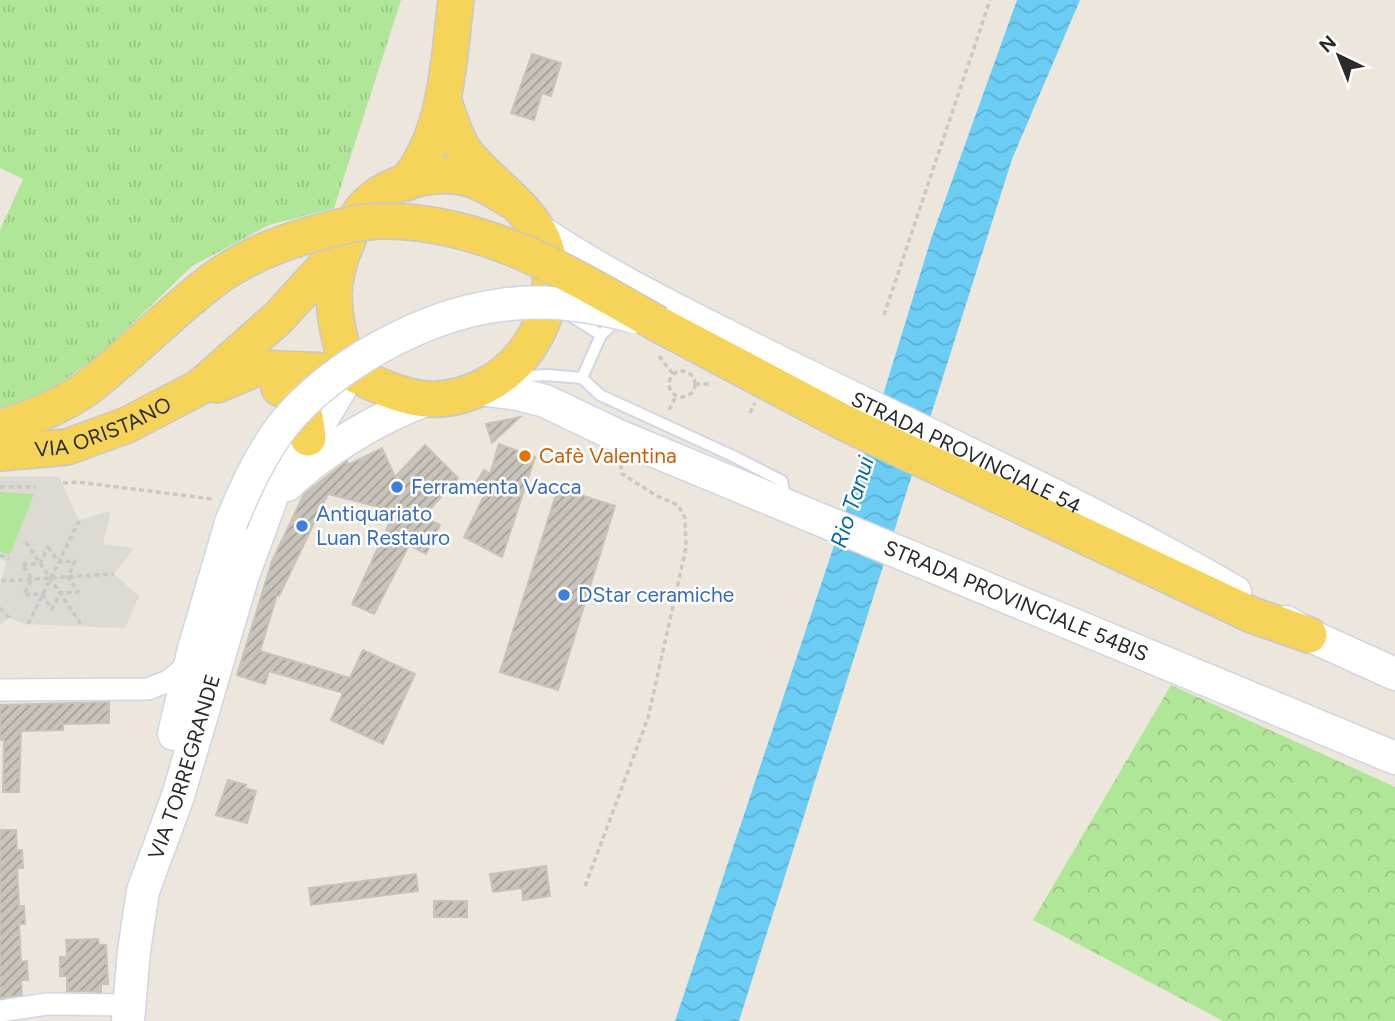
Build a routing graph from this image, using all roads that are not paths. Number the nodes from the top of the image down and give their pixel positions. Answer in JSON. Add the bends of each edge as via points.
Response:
{"nodes":[{"id":1,"x":456,"y":0,"type":"edge"},
{"id":2,"x":443,"y":99,"type":"junction"},
{"id":3,"x":406,"y":183,"type":"junction"},
{"id":4,"x":510,"y":200,"type":"junction"},
{"id":5,"x":538,"y":230,"type":"junction"},
{"id":6,"x":346,"y":245,"type":"junction"},
{"id":7,"x":550,"y":297,"type":"junction"},
{"id":8,"x":657,"y":312,"type":"junction"},
{"id":9,"x":601,"y":335,"type":"junction"},
{"id":10,"x":349,"y":372,"type":"junction"},
{"id":11,"x":582,"y":378,"type":"junction"},
{"id":12,"x":489,"y":383,"type":"junction"},
{"id":13,"x":210,"y":386,"type":"junction"},
{"id":14,"x":424,"y":401,"type":"junction"},
{"id":15,"x":0,"y":428,"type":"edge"},
{"id":16,"x":308,"y":438,"type":"junction"},
{"id":17,"x":0,"y":453,"type":"edge"},
{"id":18,"x":999,"y":481,"type":"junction"},
{"id":19,"x":798,"y":509,"type":"junction"},
{"id":20,"x":264,"y":517,"type":"junction"},
{"id":21,"x":1309,"y":635,"type":"joint"},
{"id":22,"x":191,"y":663,"type":"junction"},
{"id":23,"x":1395,"y":674,"type":"edge"},
{"id":24,"x":0,"y":690,"type":"edge"},
{"id":25,"x":1395,"y":758,"type":"edge"},
{"id":26,"x":143,"y":891,"type":"junction"},
{"id":27,"x":0,"y":1011,"type":"edge"},
{"id":28,"x":128,"y":1013,"type":"edge"}],
"edges":[{"from":1,"to":2,"type":"main road"},
{"from":2,"to":3,"type":"main road","via":[[432,143]]},
{"from":2,"to":4,"type":"main road","via":[[464,151]]},
{"from":3,"to":4,"type":"main road","via":[[426,177],[463,177]]},
{"from":3,"to":6,"type":"main road","via":[[385,191],[366,206]]},
{"from":4,"to":5,"type":"main road"},
{"from":5,"to":7,"type":"main road","via":[[549,263]]},
{"from":5,"to":8,"type":"main road","name":"STRADA PROVINCIALE 54","via":[[616,278]]},
{"from":6,"to":10,"type":"main road","via":[[334,293]]},
{"from":6,"to":13,"type":"main road","name":"VIA ORISTANO"},
{"from":7,"to":9,"type":"lane","via":[[576,321]]},
{"from":7,"to":12,"type":"main road","via":[[529,346]]},
{"from":8,"to":9,"type":"lane","via":[[618,318]]},
{"from":8,"to":15,"type":"main road","bridge":true,"via":[[493,239],[429,224],[376,221],[343,226],[245,260],[194,296],[87,388],[36,417]]},
{"from":8,"to":18,"type":"main road","name":"STRADA PROVINCIALE 54","via":[[853,400]]},
{"from":8,"to":18,"type":"main road","via":[[843,422]]},
{"from":8,"to":22,"type":"main road","bridge":true,"via":[[534,303],[500,305],[454,316],[392,341],[331,379],[271,442],[226,511]]},
{"from":9,"to":11,"type":"lane"},
{"from":10,"to":13,"type":"main road","name":"VIA ORISTANO","via":[[257,368]]},
{"from":10,"to":14,"type":"main road"},
{"from":10,"to":16,"type":"main road","name":"VIA TORREGRANDE"},
{"from":11,"to":12,"type":"lane","via":[[547,375]]},
{"from":11,"to":19,"type":"lane","via":[[600,395],[782,481]]},
{"from":12,"to":14,"type":"main road","via":[[460,395]]},
{"from":12,"to":19,"type":"main road","name":"STRADA PROVINCIALE 54BIS","via":[[545,401]]},
{"from":13,"to":16,"type":"main road","via":[[258,383],[288,391],[305,411]]},
{"from":13,"to":17,"type":"main road","name":"VIA ORISTANO","via":[[127,425],[66,447]]},
{"from":14,"to":20,"type":"main road","name":"VIA TORREGRANDE","via":[[397,411],[304,468]]},
{"from":16,"to":20,"type":"main road","name":"VIA TORREGRANDE","via":[[275,488]]},
{"from":18,"to":21,"type":"main road","via":[[1252,615]]},
{"from":19,"to":25,"type":"main road","name":"STRADA PROVINCIALE 54BIS"},
{"from":20,"to":26,"type":"main road","name":"VIA TORREGRANDE"},
{"from":21,"to":23,"type":"main road"},
{"from":22,"to":24,"type":"street","via":[[168,681],[148,689]]},
{"from":22,"to":26,"type":"main road"},
{"from":26,"to":28,"type":"main road","name":"VIA TORREGRANDE"},
{"from":27,"to":28,"type":"street","via":[[47,1004]]}]}
